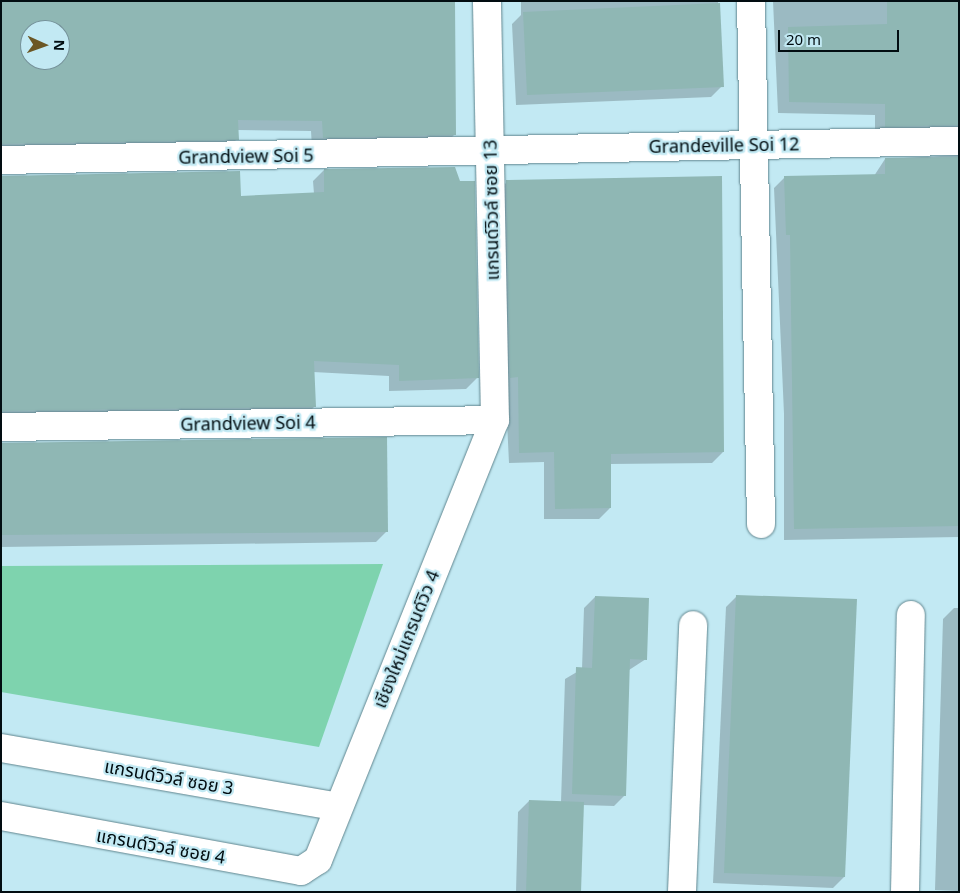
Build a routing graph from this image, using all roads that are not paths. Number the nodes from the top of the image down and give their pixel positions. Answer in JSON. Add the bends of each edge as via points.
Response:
{"nodes":[{"id":1,"x":487,"y":1,"type":"edge"},
{"id":2,"x":751,"y":1,"type":"edge"},
{"id":3,"x":959,"y":141,"type":"edge"},
{"id":4,"x":754,"y":143,"type":"junction"},
{"id":5,"x":490,"y":152,"type":"junction"},
{"id":6,"x":1,"y":160,"type":"edge"},
{"id":7,"x":495,"y":420,"type":"junction"},
{"id":8,"x":1,"y":427,"type":"edge"},
{"id":9,"x":761,"y":524,"type":"dead end"},
{"id":10,"x":911,"y":615,"type":"dead end"},
{"id":11,"x":693,"y":625,"type":"dead end"},
{"id":12,"x":1,"y":748,"type":"edge"},
{"id":13,"x":338,"y":807,"type":"junction"},
{"id":14,"x":1,"y":816,"type":"edge"},
{"id":15,"x":318,"y":860,"type":"joint"},
{"id":16,"x":682,"y":892,"type":"edge"},
{"id":17,"x":905,"y":892,"type":"edge"}],
"edges":[{"from":1,"to":5,"type":"street","name":"แกรนด์วิวล์ ซอย 13"},
{"from":2,"to":4,"type":"street"},
{"from":3,"to":4,"type":"street","name":"Grandeville Soi 12"},
{"from":4,"to":5,"type":"street","name":"Grandeville Soi 12"},
{"from":4,"to":9,"type":"street"},
{"from":5,"to":6,"type":"street","name":"Grandview Soi 5"},
{"from":5,"to":7,"type":"street","name":"แกรนด์วิวล์ ซอย 13"},
{"from":7,"to":8,"type":"street","name":"Grandview Soi 4"},
{"from":7,"to":13,"type":"street","name":"เชียงใหม่แกรนด์วิว 4"},
{"from":10,"to":17,"type":"street"},
{"from":11,"to":16,"type":"street"},
{"from":12,"to":13,"type":"street","name":"แกรนด์วิวล์ ซอย 3"},
{"from":13,"to":15,"type":"street","name":"เชียงใหม่แกรนด์วิว 4"},
{"from":14,"to":15,"type":"street","name":"แกรนด์วิวล์ ซอย 4","via":[[301,871]]}]}
